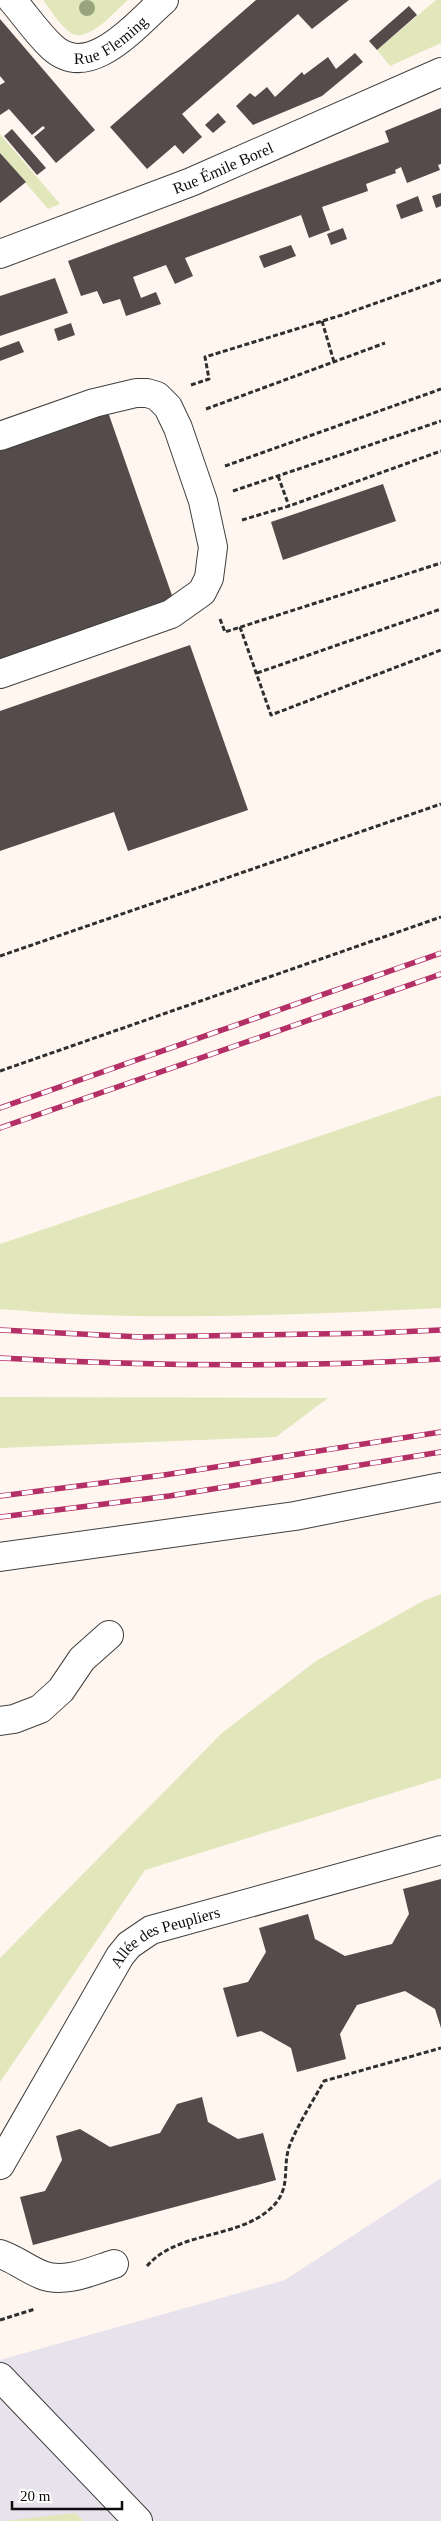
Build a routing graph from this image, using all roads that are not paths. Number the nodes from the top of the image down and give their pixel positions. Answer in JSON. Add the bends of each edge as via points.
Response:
{"nodes":[{"id":1,"x":12,"y":0,"type":"edge"},
{"id":2,"x":164,"y":0,"type":"edge"},
{"id":3,"x":441,"y":72,"type":"edge"},
{"id":4,"x":0,"y":254,"type":"edge"},
{"id":5,"x":0,"y":436,"type":"edge"},
{"id":6,"x":0,"y":674,"type":"edge"},
{"id":7,"x":441,"y":1487,"type":"edge"},
{"id":8,"x":0,"y":1557,"type":"edge"},
{"id":9,"x":109,"y":1635,"type":"dead end"},
{"id":10,"x":0,"y":1721,"type":"edge"},
{"id":11,"x":441,"y":1850,"type":"edge"},
{"id":12,"x":0,"y":2165,"type":"edge"},
{"id":13,"x":0,"y":2254,"type":"edge"},
{"id":14,"x":114,"y":2264,"type":"dead end"},
{"id":15,"x":0,"y":2377,"type":"edge"},
{"id":16,"x":138,"y":2521,"type":"edge"}],
"edges":[{"from":1,"to":2,"type":"street","name":"Rue Fleming","via":[[53,48],[72,58],[83,59],[106,50]]},
{"from":3,"to":4,"type":"street","name":"Rue Émile Borel","via":[[191,182]]},
{"from":5,"to":6,"type":"street","via":[[94,403],[136,393],[147,392],[157,396],[175,420],[210,529],[212,547],[209,578],[202,592],[190,603],[171,614]]},
{"from":7,"to":8,"type":"street","via":[[295,1516]]},
{"from":9,"to":10,"type":"street","via":[[82,1659],[61,1690],[40,1709]]},
{"from":11,"to":12,"type":"street","name":"Allée des Peupliers","via":[[141,1935],[120,1956]]},
{"from":13,"to":14,"type":"street","via":[[54,2278],[68,2278]]},
{"from":15,"to":16,"type":"street"}]}
